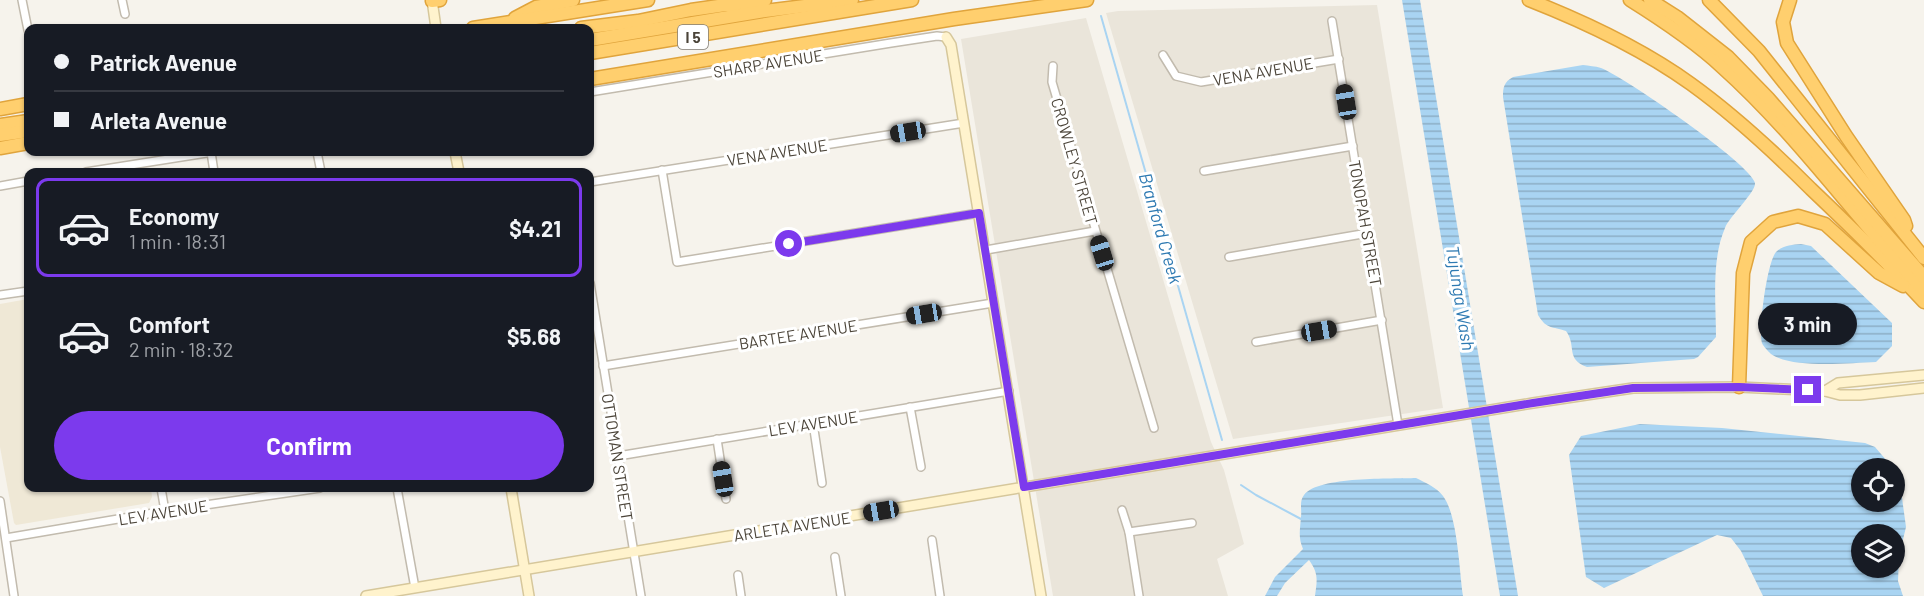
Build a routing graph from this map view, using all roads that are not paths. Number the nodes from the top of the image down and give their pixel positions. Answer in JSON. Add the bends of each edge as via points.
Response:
{"nodes":[{"id":1,"x":22,"y":0,"type":"edge"},
{"id":2,"x":122,"y":0,"type":"edge"},
{"id":3,"x":435,"y":0,"type":"edge"},
{"id":4,"x":573,"y":0,"type":"edge"},
{"id":5,"x":648,"y":0,"type":"edge"},
{"id":6,"x":739,"y":0,"type":"edge"},
{"id":7,"x":765,"y":0,"type":"edge"},
{"id":8,"x":852,"y":0,"type":"edge"},
{"id":9,"x":912,"y":0,"type":"edge"},
{"id":10,"x":1087,"y":0,"type":"edge"},
{"id":11,"x":1528,"y":0,"type":"edge"},
{"id":12,"x":1630,"y":0,"type":"edge"},
{"id":13,"x":1650,"y":0,"type":"edge"},
{"id":14,"x":1709,"y":0,"type":"edge"},
{"id":15,"x":1790,"y":0,"type":"edge"},
{"id":16,"x":823,"y":2,"type":"edge"},
{"id":17,"x":725,"y":5,"type":"junction"},
{"id":18,"x":125,"y":14,"type":"dead end"},
{"id":19,"x":1332,"y":21,"type":"dead end"},
{"id":20,"x":27,"y":24,"type":"edge"},
{"id":21,"x":436,"y":24,"type":"edge"},
{"id":22,"x":503,"y":24,"type":"joint"},
{"id":23,"x":594,"y":26,"type":"edge"},
{"id":24,"x":946,"y":37,"type":"joint"},
{"id":25,"x":594,"y":39,"type":"edge"},
{"id":26,"x":594,"y":52,"type":"edge"},
{"id":27,"x":1163,"y":56,"type":"dead end"},
{"id":28,"x":1339,"y":58,"type":"junction"},
{"id":29,"x":1053,"y":66,"type":"dead end"},
{"id":30,"x":594,"y":78,"type":"edge"},
{"id":31,"x":594,"y":91,"type":"edge"},
{"id":32,"x":24,"y":105,"type":"edge"},
{"id":33,"x":0,"y":109,"type":"edge"},
{"id":34,"x":24,"y":121,"type":"edge"},
{"id":35,"x":964,"y":123,"type":"junction"},
{"id":36,"x":0,"y":125,"type":"edge"},
{"id":37,"x":24,"y":132,"type":"edge"},
{"id":38,"x":0,"y":135,"type":"edge"},
{"id":39,"x":24,"y":144,"type":"edge"},
{"id":40,"x":1353,"y":146,"type":"junction"},
{"id":41,"x":0,"y":148,"type":"edge"},
{"id":42,"x":191,"y":156,"type":"edge"},
{"id":43,"x":126,"y":168,"type":"edge"},
{"id":44,"x":662,"y":170,"type":"junction"},
{"id":45,"x":1203,"y":171,"type":"dead end"},
{"id":46,"x":594,"y":181,"type":"edge"},
{"id":47,"x":24,"y":182,"type":"edge"},
{"id":48,"x":0,"y":186,"type":"edge"},
{"id":49,"x":979,"y":213,"type":"junction"},
{"id":50,"x":1095,"y":231,"type":"junction"},
{"id":51,"x":1368,"y":233,"type":"junction"},
{"id":52,"x":986,"y":250,"type":"junction"},
{"id":53,"x":1229,"y":256,"type":"dead end"},
{"id":54,"x":1918,"y":270,"type":"edge"},
{"id":55,"x":24,"y":292,"type":"edge"},
{"id":56,"x":0,"y":295,"type":"edge"},
{"id":57,"x":1924,"y":302,"type":"edge"},
{"id":58,"x":993,"y":303,"type":"junction"},
{"id":59,"x":594,"y":309,"type":"edge"},
{"id":60,"x":1382,"y":320,"type":"junction"},
{"id":61,"x":1256,"y":342,"type":"dead end"},
{"id":62,"x":603,"y":366,"type":"junction"},
{"id":63,"x":1924,"y":375,"type":"edge"},
{"id":64,"x":1739,"y":387,"type":"junction"},
{"id":65,"x":1924,"y":388,"type":"edge"},
{"id":66,"x":1825,"y":391,"type":"junction"},
{"id":67,"x":1009,"y":392,"type":"junction"},
{"id":68,"x":910,"y":407,"type":"junction"},
{"id":69,"x":813,"y":423,"type":"junction"},
{"id":70,"x":1398,"y":425,"type":"junction"},
{"id":71,"x":1154,"y":428,"type":"dead end"},
{"id":72,"x":717,"y":439,"type":"junction"},
{"id":73,"x":618,"y":456,"type":"junction"},
{"id":74,"x":921,"y":467,"type":"dead end"},
{"id":75,"x":822,"y":483,"type":"dead end"},
{"id":76,"x":1024,"y":487,"type":"junction"},
{"id":77,"x":162,"y":492,"type":"edge"},
{"id":78,"x":293,"y":492,"type":"edge"},
{"id":79,"x":398,"y":492,"type":"edge"},
{"id":80,"x":513,"y":492,"type":"edge"},
{"id":81,"x":726,"y":499,"type":"dead end"},
{"id":82,"x":0,"y":501,"type":"edge"},
{"id":83,"x":1122,"y":510,"type":"dead end"},
{"id":84,"x":165,"y":511,"type":"junction"},
{"id":85,"x":1192,"y":523,"type":"dead end"},
{"id":86,"x":1129,"y":532,"type":"junction"},
{"id":87,"x":6,"y":538,"type":"junction"},
{"id":88,"x":932,"y":540,"type":"dead end"},
{"id":89,"x":634,"y":552,"type":"junction"},
{"id":90,"x":835,"y":557,"type":"dead end"},
{"id":91,"x":525,"y":569,"type":"junction"},
{"id":92,"x":738,"y":575,"type":"dead end"},
{"id":93,"x":415,"y":588,"type":"junction"},
{"id":94,"x":14,"y":596,"type":"edge"},
{"id":95,"x":366,"y":596,"type":"edge"},
{"id":96,"x":529,"y":596,"type":"edge"},
{"id":97,"x":641,"y":596,"type":"edge"},
{"id":98,"x":741,"y":596,"type":"edge"},
{"id":99,"x":841,"y":596,"type":"edge"},
{"id":100,"x":940,"y":596,"type":"edge"},
{"id":101,"x":1041,"y":596,"type":"edge"},
{"id":102,"x":1139,"y":596,"type":"edge"}],
"edges":[{"from":1,"to":20,"type":"street"},
{"from":2,"to":18,"type":"street"},
{"from":3,"to":21,"type":"main road"},
{"from":4,"to":22,"type":"highway","via":[[536,7]]},
{"from":5,"to":22,"type":"highway"},
{"from":6,"to":17,"type":"highway"},
{"from":7,"to":17,"type":"highway"},
{"from":8,"to":16,"type":"highway"},
{"from":9,"to":26,"type":"highway","number":"I 5"},
{"from":10,"to":30,"type":"highway"},
{"from":11,"to":54,"type":"highway","via":[[1613,38],[1690,83],[1773,151],[1858,234]]},
{"from":12,"to":54,"type":"highway","via":[[1721,65]]},
{"from":13,"to":54,"type":"highway","via":[[1728,57]]},
{"from":14,"to":54,"type":"highway","via":[[1759,51]]},
{"from":15,"to":54,"type":"highway","via":[[1782,22],[1787,43],[1904,220]]},
{"from":16,"to":25,"type":"highway"},
{"from":17,"to":23,"type":"highway"},
{"from":19,"to":28,"type":"street","name":"TONOPAH STREET"},
{"from":24,"to":31,"type":"street","name":"SHARP AVENUE"},
{"from":24,"to":35,"type":"main road","via":[[951,45]]},
{"from":27,"to":28,"type":"street","name":"VENA AVENUE","via":[[1176,76],[1201,82]]},
{"from":28,"to":40,"type":"street","name":"TONOPAH STREET"},
{"from":29,"to":50,"type":"street","name":"CROWLEY STREET","via":[[1052,82]]},
{"from":32,"to":33,"type":"highway"},
{"from":34,"to":36,"type":"highway"},
{"from":35,"to":44,"type":"street","name":"VENA AVENUE"},
{"from":35,"to":49,"type":"main road"},
{"from":37,"to":38,"type":"highway"},
{"from":39,"to":41,"type":"highway"},
{"from":40,"to":45,"type":"street"},
{"from":40,"to":51,"type":"street","name":"TONOPAH STREET"},
{"from":42,"to":43,"type":"street"},
{"from":44,"to":46,"type":"street","name":"VENA AVENUE"},
{"from":44,"to":49,"type":"street","via":[[677,262]]},
{"from":47,"to":48,"type":"street"},
{"from":49,"to":52,"type":"main road"},
{"from":50,"to":52,"type":"street"},
{"from":50,"to":71,"type":"street","name":"CROWLEY STREET"},
{"from":51,"to":53,"type":"street"},
{"from":51,"to":60,"type":"street","name":"TONOPAH STREET"},
{"from":52,"to":58,"type":"main road"},
{"from":54,"to":57,"type":"highway"},
{"from":54,"to":64,"type":"highway","via":[[1880,273],[1825,224],[1797,216],[1773,222],[1751,242],[1743,273]]},
{"from":55,"to":56,"type":"street"},
{"from":58,"to":62,"type":"street","name":"BARTEE AVENUE"},
{"from":58,"to":67,"type":"main road"},
{"from":59,"to":62,"type":"street","name":"OTTOMAN STREET"},
{"from":60,"to":61,"type":"street"},
{"from":60,"to":70,"type":"street","name":"TONOPAH STREET"},
{"from":62,"to":73,"type":"street","name":"OTTOMAN STREET"},
{"from":63,"to":66,"type":"main road","name":"ARLETA AVENUE","via":[[1838,383]]},
{"from":64,"to":66,"type":"main road","name":"ARLETA AVENUE"},
{"from":64,"to":70,"type":"main road","name":"ARLETA AVENUE","via":[[1633,388]]},
{"from":65,"to":66,"type":"main road","name":"ARLETA AVENUE","via":[[1860,395]]},
{"from":67,"to":68,"type":"street","name":"LEV AVENUE"},
{"from":67,"to":76,"type":"main road"},
{"from":68,"to":69,"type":"street","name":"LEV AVENUE"},
{"from":68,"to":74,"type":"street"},
{"from":69,"to":72,"type":"street","name":"LEV AVENUE"},
{"from":69,"to":75,"type":"street"},
{"from":70,"to":76,"type":"main road","name":"ARLETA AVENUE"},
{"from":72,"to":73,"type":"street","name":"LEV AVENUE"},
{"from":72,"to":81,"type":"street"},
{"from":73,"to":89,"type":"street","name":"OTTOMAN STREET"},
{"from":76,"to":89,"type":"main road","name":"ARLETA AVENUE"},
{"from":76,"to":101,"type":"main road"},
{"from":77,"to":84,"type":"street"},
{"from":78,"to":84,"type":"street","name":"LEV AVENUE"},
{"from":79,"to":93,"type":"street"},
{"from":80,"to":91,"type":"main road"},
{"from":82,"to":87,"type":"street"},
{"from":83,"to":86,"type":"street"},
{"from":84,"to":87,"type":"street","name":"LEV AVENUE"},
{"from":85,"to":86,"type":"street"},
{"from":86,"to":102,"type":"street"},
{"from":87,"to":94,"type":"street"},
{"from":88,"to":100,"type":"street"},
{"from":89,"to":91,"type":"main road","name":"ARLETA AVENUE"},
{"from":89,"to":97,"type":"street","name":"OTTOMAN STREET"},
{"from":90,"to":99,"type":"street"},
{"from":91,"to":93,"type":"main road","name":"ARLETA AVENUE"},
{"from":91,"to":96,"type":"main road"},
{"from":92,"to":98,"type":"street"},
{"from":93,"to":95,"type":"main road","name":"ARLETA AVENUE"}]}
